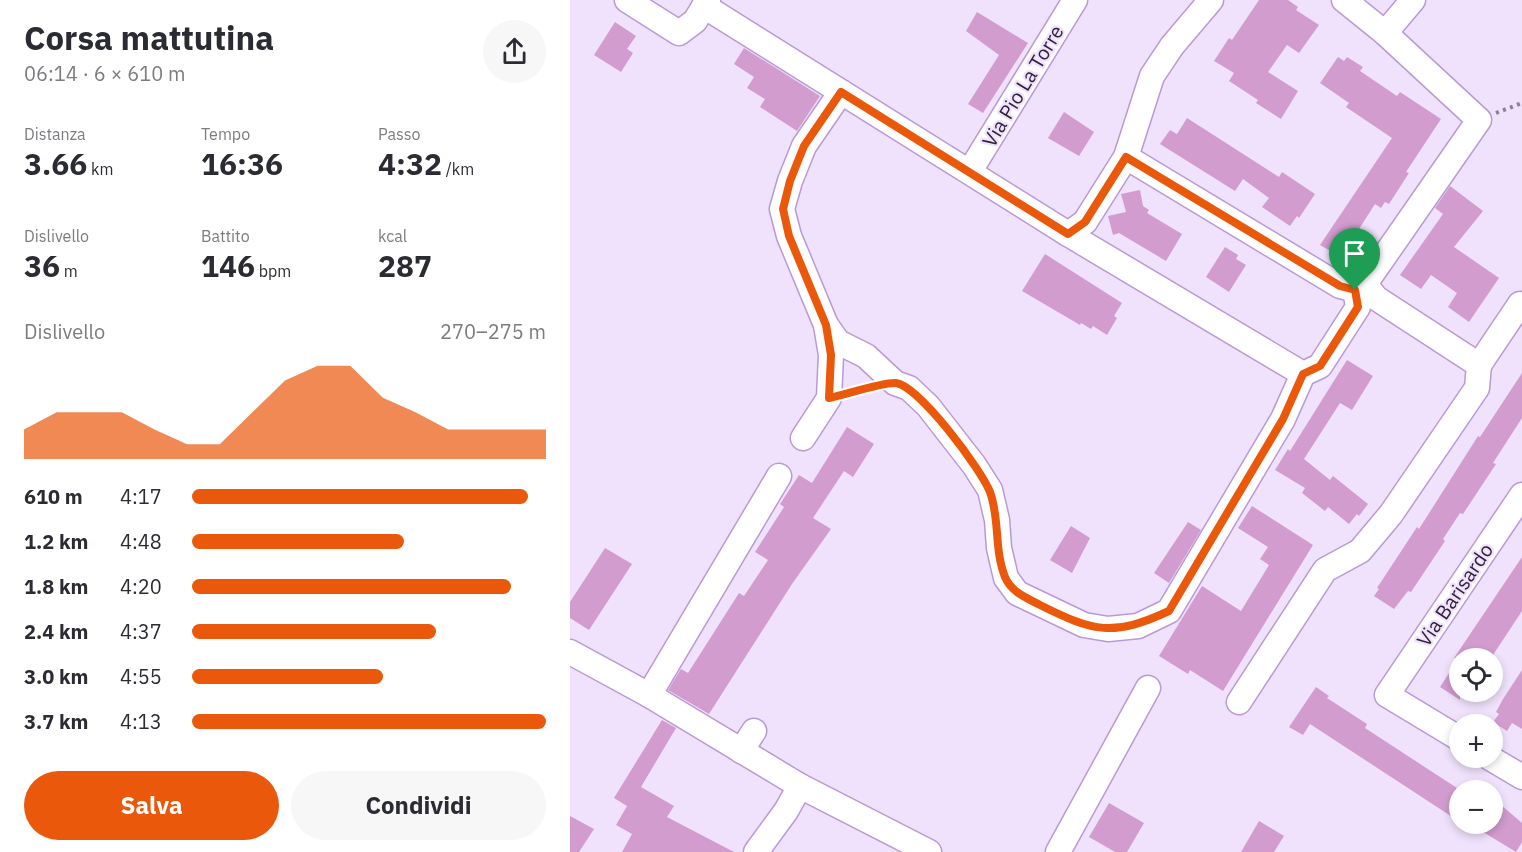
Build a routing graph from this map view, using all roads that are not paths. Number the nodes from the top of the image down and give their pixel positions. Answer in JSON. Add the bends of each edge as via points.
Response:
{"nodes":[{"id":1,"x":627,"y":0,"type":"edge"},
{"id":2,"x":1075,"y":0,"type":"edge"},
{"id":3,"x":1211,"y":0,"type":"edge"},
{"id":4,"x":1344,"y":0,"type":"edge"},
{"id":5,"x":1413,"y":0,"type":"edge"},
{"id":6,"x":706,"y":3,"type":"edge"},
{"id":7,"x":1385,"y":33,"type":"junction"},
{"id":8,"x":841,"y":92,"type":"junction"},
{"id":9,"x":1126,"y":157,"type":"junction"},
{"id":10,"x":970,"y":171,"type":"junction"},
{"id":11,"x":1068,"y":234,"type":"junction"},
{"id":12,"x":1360,"y":287,"type":"junction"},
{"id":13,"x":1520,"y":304,"type":"dead end"},
{"id":14,"x":826,"y":325,"type":"junction"},
{"id":15,"x":1479,"y":365,"type":"junction"},
{"id":16,"x":1303,"y":374,"type":"junction"},
{"id":17,"x":803,"y":438,"type":"dead end"},
{"id":18,"x":779,"y":476,"type":"dead end"},
{"id":19,"x":1522,"y":495,"type":"edge"},
{"id":20,"x":570,"y":652,"type":"edge"},
{"id":21,"x":1148,"y":688,"type":"dead end"},
{"id":22,"x":649,"y":695,"type":"junction"},
{"id":23,"x":1239,"y":702,"type":"dead end"},
{"id":24,"x":1449,"y":733,"type":"edge"},
{"id":25,"x":1503,"y":766,"type":"edge"},
{"id":26,"x":1522,"y":777,"type":"edge"},
{"id":27,"x":800,"y":786,"type":"junction"},
{"id":28,"x":756,"y":852,"type":"edge"},
{"id":29,"x":929,"y":852,"type":"edge"},
{"id":30,"x":1058,"y":852,"type":"edge"}],
"edges":[{"from":1,"to":6,"type":"street","via":[[679,33],[695,21]]},
{"from":2,"to":10,"type":"street","name":"Via Pio La Torre"},
{"from":3,"to":9,"type":"street","via":[[1152,76]]},
{"from":4,"to":7,"type":"street"},
{"from":5,"to":7,"type":"street"},
{"from":6,"to":8,"type":"street"},
{"from":7,"to":12,"type":"street","via":[[1479,120]]},
{"from":8,"to":10,"type":"street"},
{"from":8,"to":14,"type":"street","via":[[804,146],[783,209],[789,236]]},
{"from":9,"to":11,"type":"street","via":[[1085,222]]},
{"from":9,"to":12,"type":"street","via":[[1340,286]]},
{"from":10,"to":11,"type":"street"},
{"from":11,"to":16,"type":"street"},
{"from":12,"to":15,"type":"street"},
{"from":12,"to":16,"type":"street","via":[[1358,307],[1320,366]]},
{"from":13,"to":15,"type":"street"},
{"from":14,"to":16,"type":"street","via":[[838,342],[866,356],[894,383],[909,388],[974,465],[990,490],[1006,578],[1017,593],[1084,626],[1108,629],[1138,626],[1169,611],[1283,419]]},
{"from":14,"to":17,"type":"street","via":[[831,355],[829,398]]},
{"from":15,"to":23,"type":"street","via":[[1477,388],[1391,514],[1360,551],[1325,570]]},
{"from":18,"to":22,"type":"street"},
{"from":19,"to":24,"type":"street","name":"Via Barisardo","via":[[1387,696]]},
{"from":20,"to":22,"type":"street"},
{"from":21,"to":30,"type":"street"},
{"from":22,"to":27,"type":"street","via":[[748,741]]},
{"from":25,"to":26,"type":"street"},
{"from":27,"to":28,"type":"street"},
{"from":27,"to":29,"type":"street"}]}
